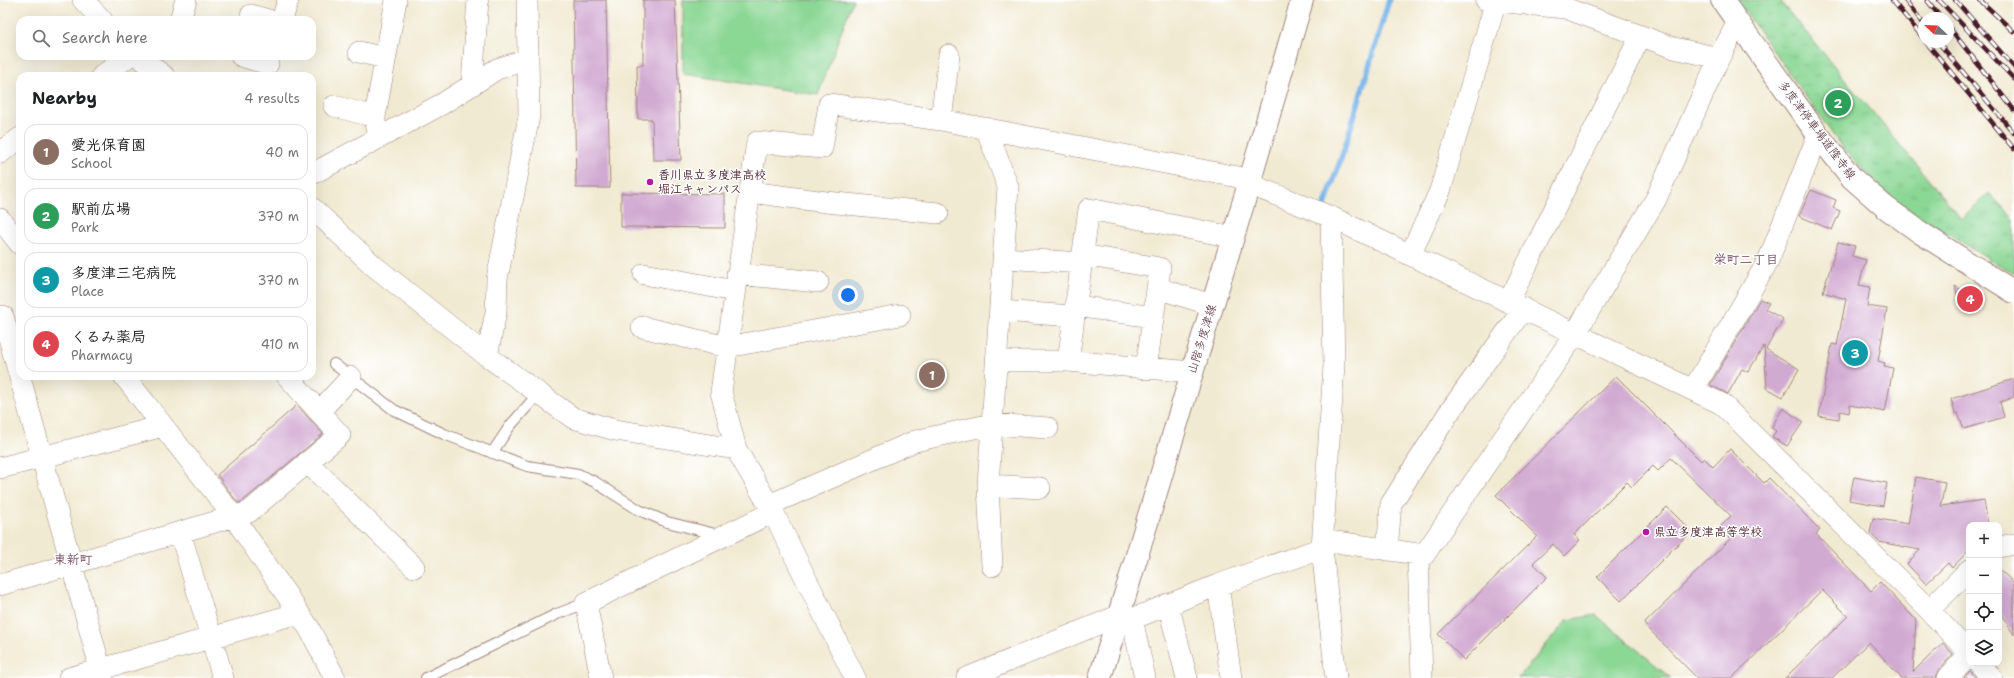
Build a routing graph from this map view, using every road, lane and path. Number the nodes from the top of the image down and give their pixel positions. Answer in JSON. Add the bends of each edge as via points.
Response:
{"nodes":[{"id":1,"x":83,"y":0,"type":"edge"},
{"id":2,"x":186,"y":0,"type":"edge"},
{"id":3,"x":288,"y":0,"type":"edge"},
{"id":4,"x":396,"y":0,"type":"edge"},
{"id":5,"x":478,"y":0,"type":"edge"},
{"id":6,"x":527,"y":0,"type":"edge"},
{"id":7,"x":1302,"y":0,"type":"edge"},
{"id":8,"x":1491,"y":0,"type":"edge"},
{"id":9,"x":1722,"y":0,"type":"edge"},
{"id":10,"x":98,"y":16,"type":"edge"},
{"id":11,"x":181,"y":16,"type":"edge"},
{"id":12,"x":283,"y":16,"type":"edge"},
{"id":13,"x":1738,"y":22,"type":"junction"},
{"id":14,"x":1640,"y":37,"type":"junction"},
{"id":15,"x":359,"y":52,"type":"dead end"},
{"id":16,"x":949,"y":55,"type":"dead end"},
{"id":17,"x":385,"y":58,"type":"junction"},
{"id":18,"x":1719,"y":58,"type":"junction"},
{"id":19,"x":528,"y":59,"type":"junction"},
{"id":20,"x":124,"y":60,"type":"edge"},
{"id":21,"x":147,"y":60,"type":"edge"},
{"id":22,"x":252,"y":60,"type":"edge"},
{"id":23,"x":268,"y":66,"type":"edge"},
{"id":24,"x":164,"y":67,"type":"edge"},
{"id":25,"x":107,"y":72,"type":"edge"},
{"id":26,"x":472,"y":84,"type":"junction"},
{"id":27,"x":334,"y":106,"type":"dead end"},
{"id":28,"x":374,"y":117,"type":"junction"},
{"id":29,"x":941,"y":120,"type":"junction"},
{"id":30,"x":986,"y":128,"type":"junction"},
{"id":31,"x":1818,"y":135,"type":"junction"},
{"id":32,"x":381,"y":136,"type":"junction"},
{"id":33,"x":16,"y":141,"type":"edge"},
{"id":34,"x":0,"y":153,"type":"edge"},
{"id":35,"x":316,"y":172,"type":"edge"},
{"id":36,"x":1249,"y":184,"type":"junction"},
{"id":37,"x":750,"y":192,"type":"junction"},
{"id":38,"x":316,"y":212,"type":"edge"},
{"id":39,"x":938,"y":213,"type":"dead end"},
{"id":40,"x":1331,"y":217,"type":"junction"},
{"id":41,"x":0,"y":219,"type":"edge"},
{"id":42,"x":1233,"y":237,"type":"junction"},
{"id":43,"x":14,"y":241,"type":"edge"},
{"id":44,"x":1410,"y":255,"type":"junction"},
{"id":45,"x":1004,"y":258,"type":"junction"},
{"id":46,"x":1082,"y":259,"type":"junction"},
{"id":47,"x":644,"y":274,"type":"dead end"},
{"id":48,"x":736,"y":282,"type":"junction"},
{"id":49,"x":818,"y":282,"type":"dead end"},
{"id":50,"x":1157,"y":288,"type":"junction"},
{"id":51,"x":2014,"y":292,"type":"edge"},
{"id":52,"x":1212,"y":305,"type":"junction"},
{"id":53,"x":1516,"y":305,"type":"junction"},
{"id":54,"x":1000,"y":311,"type":"junction"},
{"id":55,"x":1075,"y":311,"type":"junction"},
{"id":56,"x":8,"y":315,"type":"edge"},
{"id":57,"x":900,"y":315,"type":"dead end"},
{"id":58,"x":1153,"y":317,"type":"junction"},
{"id":59,"x":642,"y":327,"type":"dead end"},
{"id":60,"x":1575,"y":334,"type":"junction"},
{"id":61,"x":727,"y":347,"type":"junction"},
{"id":62,"x":16,"y":349,"type":"edge"},
{"id":63,"x":487,"y":356,"type":"junction"},
{"id":64,"x":1068,"y":361,"type":"junction"},
{"id":65,"x":996,"y":362,"type":"junction"},
{"id":66,"x":334,"y":364,"type":"dead end"},
{"id":67,"x":1146,"y":369,"type":"junction"},
{"id":68,"x":1192,"y":372,"type":"junction"},
{"id":69,"x":351,"y":377,"type":"junction"},
{"id":70,"x":23,"y":380,"type":"edge"},
{"id":71,"x":127,"y":380,"type":"edge"},
{"id":72,"x":291,"y":380,"type":"edge"},
{"id":73,"x":1693,"y":390,"type":"junction"},
{"id":74,"x":538,"y":394,"type":"junction"},
{"id":75,"x":319,"y":412,"type":"junction"},
{"id":76,"x":992,"y":424,"type":"junction"},
{"id":77,"x":163,"y":426,"type":"junction"},
{"id":78,"x":1048,"y":428,"type":"dead end"},
{"id":79,"x":736,"y":449,"type":"junction"},
{"id":80,"x":492,"y":453,"type":"junction"},
{"id":81,"x":42,"y":458,"type":"junction"},
{"id":82,"x":307,"y":462,"type":"junction"},
{"id":83,"x":0,"y":468,"type":"edge"},
{"id":84,"x":988,"y":485,"type":"junction"},
{"id":85,"x":1040,"y":488,"type":"dead end"},
{"id":86,"x":771,"y":509,"type":"junction"},
{"id":87,"x":234,"y":517,"type":"junction"},
{"id":88,"x":180,"y":532,"type":"junction"},
{"id":89,"x":723,"y":536,"type":"junction"},
{"id":90,"x":1323,"y":544,"type":"junction"},
{"id":91,"x":2014,"y":544,"type":"edge"},
{"id":92,"x":2002,"y":546,"type":"edge"},
{"id":93,"x":1387,"y":550,"type":"junction"},
{"id":94,"x":1418,"y":554,"type":"junction"},
{"id":95,"x":71,"y":562,"type":"junction"},
{"id":96,"x":992,"y":566,"type":"dead end"},
{"id":97,"x":414,"y":567,"type":"dead end"},
{"id":98,"x":1966,"y":573,"type":"edge"},
{"id":99,"x":0,"y":584,"type":"edge"},
{"id":100,"x":1218,"y":585,"type":"junction"},
{"id":101,"x":586,"y":603,"type":"junction"},
{"id":102,"x":1168,"y":604,"type":"junction"},
{"id":103,"x":1929,"y":610,"type":"junction"},
{"id":104,"x":299,"y":613,"type":"junction"},
{"id":105,"x":1125,"y":617,"type":"junction"},
{"id":106,"x":211,"y":638,"type":"junction"},
{"id":107,"x":1966,"y":650,"type":"edge"},
{"id":108,"x":1966,"y":657,"type":"edge"},
{"id":109,"x":1982,"y":666,"type":"edge"},
{"id":110,"x":102,"y":674,"type":"edge"},
{"id":111,"x":69,"y":678,"type":"edge"},
{"id":112,"x":223,"y":678,"type":"edge"},
{"id":113,"x":335,"y":678,"type":"edge"},
{"id":114,"x":426,"y":678,"type":"edge"},
{"id":115,"x":601,"y":678,"type":"edge"},
{"id":116,"x":855,"y":678,"type":"edge"},
{"id":117,"x":967,"y":678,"type":"edge"},
{"id":118,"x":1100,"y":678,"type":"edge"},
{"id":119,"x":1145,"y":678,"type":"edge"},
{"id":120,"x":1186,"y":678,"type":"edge"},
{"id":121,"x":1231,"y":678,"type":"edge"},
{"id":122,"x":1336,"y":678,"type":"edge"},
{"id":123,"x":1422,"y":678,"type":"edge"},
{"id":124,"x":1948,"y":678,"type":"edge"},
{"id":125,"x":1992,"y":678,"type":"edge"}],
"edges":[{"from":1,"to":10,"type":"street"},
{"from":2,"to":11,"type":"street"},
{"from":3,"to":12,"type":"street"},
{"from":4,"to":17,"type":"street"},
{"from":5,"to":26,"type":"street"},
{"from":6,"to":19,"type":"street"},
{"from":7,"to":36,"type":"main road","name":"山階多度津線"},
{"from":8,"to":14,"type":"street","via":[[1565,8]]},
{"from":8,"to":44,"type":"street","via":[[1440,191]]},
{"from":9,"to":13,"type":"main road","name":"多度津停車場道隆寺線"},
{"from":13,"to":18,"type":"street"},
{"from":13,"to":31,"type":"main road","name":"多度津停車場道隆寺線"},
{"from":14,"to":18,"type":"street"},
{"from":14,"to":53,"type":"street"},
{"from":15,"to":17,"type":"street"},
{"from":16,"to":29,"type":"street"},
{"from":17,"to":28,"type":"street"},
{"from":18,"to":60,"type":"street","via":[[1656,198]]},
{"from":19,"to":26,"type":"street","via":[[497,69]]},
{"from":19,"to":63,"type":"street","via":[[529,116],[497,279],[496,312]]},
{"from":20,"to":25,"type":"street"},
{"from":21,"to":24,"type":"street"},
{"from":22,"to":23,"type":"street"},
{"from":26,"to":32,"type":"street","via":[[442,104]]},
{"from":27,"to":28,"type":"street"},
{"from":28,"to":32,"type":"street"},
{"from":29,"to":30,"type":"street"},
{"from":29,"to":37,"type":"street","via":[[829,104],[822,148],[757,142]]},
{"from":30,"to":36,"type":"street","via":[[1238,177]]},
{"from":30,"to":45,"type":"street","via":[[1008,187]]},
{"from":31,"to":51,"type":"main road","name":"多度津停車場道隆寺線","via":[[1852,178],[1885,207]]},
{"from":31,"to":73,"type":"street","via":[[1768,261]]},
{"from":32,"to":35,"type":"street"},
{"from":33,"to":34,"type":"street"},
{"from":36,"to":40,"type":"street"},
{"from":36,"to":42,"type":"main road","name":"山階多度津線"},
{"from":37,"to":39,"type":"street"},
{"from":37,"to":48,"type":"street"},
{"from":38,"to":63,"type":"street","via":[[374,266]]},
{"from":40,"to":44,"type":"street"},
{"from":40,"to":90,"type":"street","via":[[1334,364]]},
{"from":41,"to":43,"type":"street"},
{"from":42,"to":46,"type":"street","via":[[1089,209]]},
{"from":42,"to":52,"type":"main road","name":"山階多度津線"},
{"from":44,"to":53,"type":"street"},
{"from":45,"to":46,"type":"street"},
{"from":45,"to":54,"type":"street"},
{"from":46,"to":50,"type":"street","via":[[1160,268]]},
{"from":46,"to":55,"type":"street"},
{"from":47,"to":48,"type":"street"},
{"from":48,"to":49,"type":"street"},
{"from":48,"to":61,"type":"street"},
{"from":50,"to":52,"type":"street"},
{"from":50,"to":58,"type":"street"},
{"from":52,"to":68,"type":"main road","name":"山階多度津線"},
{"from":53,"to":60,"type":"street"},
{"from":53,"to":93,"type":"street","via":[[1391,504]]},
{"from":54,"to":55,"type":"street"},
{"from":54,"to":65,"type":"street"},
{"from":55,"to":58,"type":"street"},
{"from":55,"to":64,"type":"street"},
{"from":56,"to":62,"type":"street"},
{"from":57,"to":61,"type":"street"},
{"from":58,"to":67,"type":"street"},
{"from":59,"to":61,"type":"street"},
{"from":60,"to":73,"type":"street"},
{"from":60,"to":94,"type":"street","via":[[1424,555]]},
{"from":61,"to":79,"type":"street","via":[[721,392]]},
{"from":63,"to":74,"type":"street"},
{"from":64,"to":65,"type":"street"},
{"from":64,"to":67,"type":"street"},
{"from":65,"to":76,"type":"street"},
{"from":66,"to":69,"type":"lane"},
{"from":67,"to":68,"type":"street"},
{"from":68,"to":105,"type":"main road","name":"山階多度津線"},
{"from":69,"to":75,"type":"street"},
{"from":69,"to":80,"type":"lane","via":[[394,410]]},
{"from":70,"to":81,"type":"street"},
{"from":71,"to":77,"type":"street"},
{"from":72,"to":75,"type":"street"},
{"from":73,"to":103,"type":"street","via":[[1722,404]]},
{"from":74,"to":79,"type":"street","via":[[573,418],[615,430]]},
{"from":74,"to":80,"type":"lane","via":[[510,426]]},
{"from":75,"to":82,"type":"street","via":[[340,435]]},
{"from":76,"to":78,"type":"street"},
{"from":76,"to":84,"type":"street"},
{"from":76,"to":86,"type":"street","via":[[915,441]]},
{"from":77,"to":81,"type":"street"},
{"from":77,"to":87,"type":"street"},
{"from":79,"to":86,"type":"street"},
{"from":80,"to":89,"type":"lane","via":[[527,466],[578,474],[639,510],[667,522]]},
{"from":81,"to":83,"type":"street"},
{"from":81,"to":95,"type":"street"},
{"from":82,"to":87,"type":"street","via":[[249,512]]},
{"from":82,"to":97,"type":"street"},
{"from":84,"to":85,"type":"street"},
{"from":84,"to":96,"type":"street"},
{"from":86,"to":89,"type":"street"},
{"from":86,"to":116,"type":"street"},
{"from":87,"to":88,"type":"street"},
{"from":87,"to":104,"type":"street"},
{"from":88,"to":95,"type":"street"},
{"from":88,"to":106,"type":"street"},
{"from":89,"to":101,"type":"street"},
{"from":90,"to":93,"type":"street"},
{"from":90,"to":100,"type":"street"},
{"from":90,"to":122,"type":"street"},
{"from":91,"to":92,"type":"street"},
{"from":93,"to":94,"type":"street"},
{"from":94,"to":123,"type":"street"},
{"from":95,"to":99,"type":"street"},
{"from":95,"to":110,"type":"street"},
{"from":98,"to":103,"type":"street"},
{"from":100,"to":102,"type":"street"},
{"from":100,"to":121,"type":"street"},
{"from":101,"to":114,"type":"lane","via":[[557,614]]},
{"from":101,"to":115,"type":"street"},
{"from":102,"to":105,"type":"street"},
{"from":102,"to":120,"type":"street"},
{"from":103,"to":107,"type":"street"},
{"from":104,"to":106,"type":"street"},
{"from":104,"to":113,"type":"street"},
{"from":105,"to":117,"type":"street"},
{"from":105,"to":118,"type":"main road","name":"山階多度津線"},
{"from":105,"to":119,"type":"street"},
{"from":106,"to":110,"type":"street"},
{"from":106,"to":112,"type":"street"},
{"from":108,"to":124,"type":"street"},
{"from":109,"to":125,"type":"street"},
{"from":110,"to":111,"type":"street"}]}
